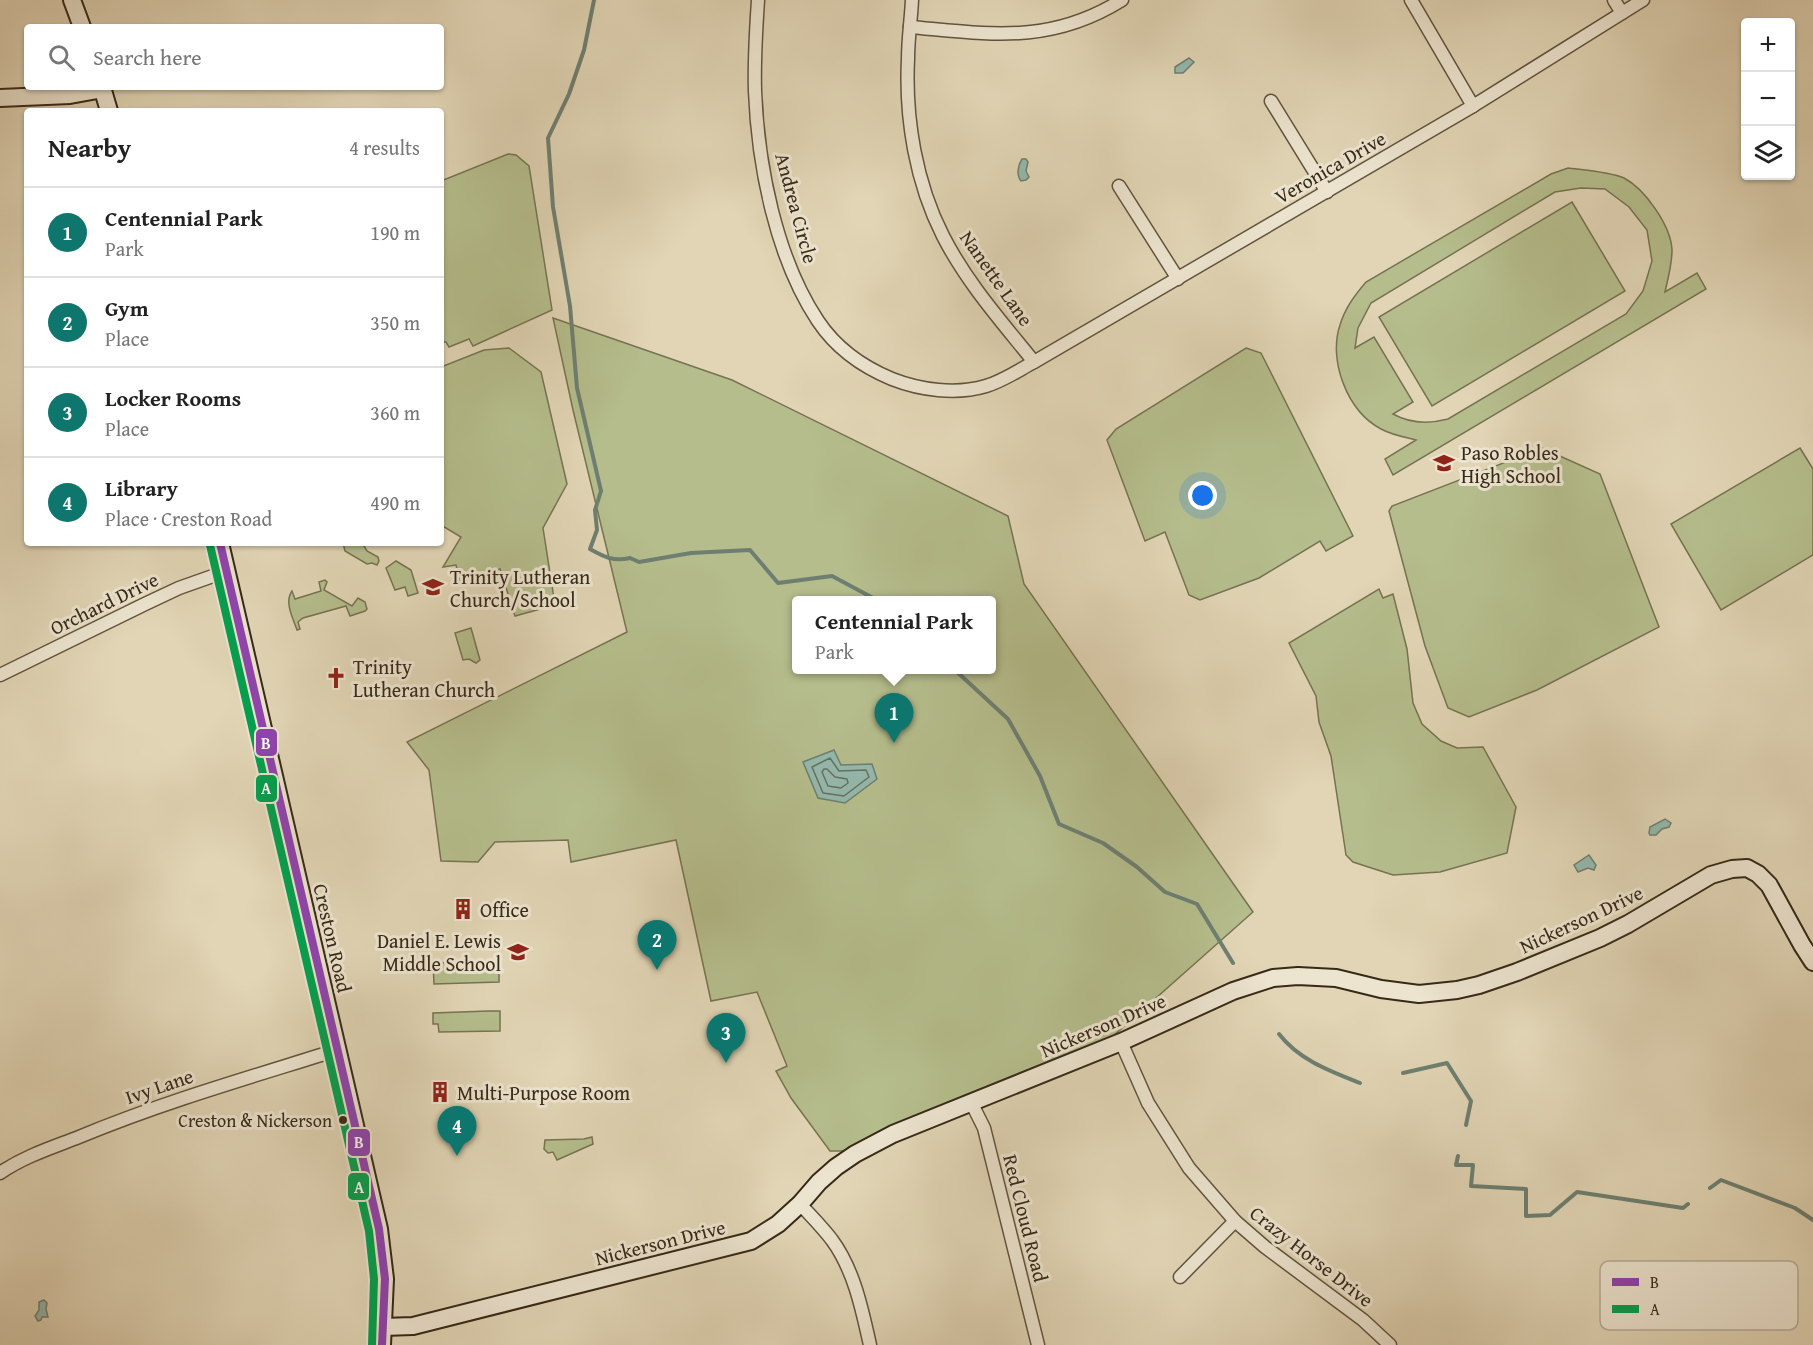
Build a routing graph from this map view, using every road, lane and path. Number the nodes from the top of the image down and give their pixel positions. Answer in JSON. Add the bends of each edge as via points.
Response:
{"nodes":[{"id":1,"x":72,"y":0,"type":"edge"},
{"id":2,"x":758,"y":0,"type":"edge"},
{"id":3,"x":912,"y":0,"type":"edge"},
{"id":4,"x":1122,"y":0,"type":"edge"},
{"id":5,"x":1411,"y":0,"type":"edge"},
{"id":6,"x":1614,"y":0,"type":"edge"},
{"id":7,"x":1642,"y":0,"type":"edge"},
{"id":8,"x":1622,"y":13,"type":"junction"},
{"id":9,"x":81,"y":24,"type":"edge"},
{"id":10,"x":910,"y":27,"type":"junction"},
{"id":11,"x":94,"y":90,"type":"edge"},
{"id":12,"x":104,"y":90,"type":"edge"},
{"id":13,"x":0,"y":98,"type":"edge"},
{"id":14,"x":1271,"y":101,"type":"dead end"},
{"id":15,"x":1473,"y":106,"type":"junction"},
{"id":16,"x":108,"y":108,"type":"edge"},
{"id":17,"x":1119,"y":186,"type":"dead end"},
{"id":18,"x":1326,"y":192,"type":"junction"},
{"id":19,"x":1178,"y":279,"type":"junction"},
{"id":20,"x":1034,"y":362,"type":"junction"},
{"id":21,"x":221,"y":546,"type":"edge"},
{"id":22,"x":227,"y":572,"type":"junction"},
{"id":23,"x":0,"y":675,"type":"edge"},
{"id":24,"x":1813,"y":962,"type":"edge"},
{"id":25,"x":1121,"y":1042,"type":"junction"},
{"id":26,"x":337,"y":1050,"type":"junction"},
{"id":27,"x":971,"y":1102,"type":"junction"},
{"id":28,"x":0,"y":1173,"type":"edge"},
{"id":29,"x":800,"y":1204,"type":"junction"},
{"id":30,"x":1235,"y":1221,"type":"junction"},
{"id":31,"x":1180,"y":1277,"type":"dead end"},
{"id":32,"x":383,"y":1327,"type":"junction"},
{"id":33,"x":382,"y":1345,"type":"edge"},
{"id":34,"x":870,"y":1345,"type":"edge"},
{"id":35,"x":1038,"y":1345,"type":"edge"},
{"id":36,"x":1390,"y":1345,"type":"edge"}],
"edges":[{"from":1,"to":9,"type":"street"},
{"from":2,"to":20,"type":"street","name":"Andrea Circle","via":[[755,91],[771,204],[785,252],[819,322],[858,362],[881,374],[933,390],[984,387]]},
{"from":3,"to":10,"type":"street","name":"Nanette Lane"},
{"from":4,"to":10,"type":"street","via":[[1081,21],[1011,35]]},
{"from":5,"to":15,"type":"street"},
{"from":6,"to":8,"type":"street"},
{"from":7,"to":8,"type":"street","name":"Veronica Drive"},
{"from":8,"to":15,"type":"street","name":"Veronica Drive"},
{"from":10,"to":20,"type":"street","name":"Nanette Lane","via":[[911,133],[930,207],[960,265]]},
{"from":11,"to":13,"type":"street"},
{"from":12,"to":16,"type":"street"},
{"from":14,"to":18,"type":"street"},
{"from":15,"to":18,"type":"street","name":"Veronica Drive"},
{"from":17,"to":19,"type":"street"},
{"from":18,"to":19,"type":"street","name":"Veronica Drive"},
{"from":19,"to":20,"type":"street","name":"Veronica Drive"},
{"from":21,"to":22,"type":"street","name":"Creston Road"},
{"from":22,"to":23,"type":"street","name":"Orchard Drive","via":[[179,588]]},
{"from":22,"to":26,"type":"street","name":"Creston Road"},
{"from":24,"to":25,"type":"street","name":"Nickerson Drive","via":[[1769,885],[1747,868],[1732,869],[1712,875],[1599,938],[1479,985],[1419,994],[1336,978],[1273,978],[1233,991]]},
{"from":25,"to":27,"type":"street","name":"Nickerson Drive"},
{"from":25,"to":30,"type":"street","name":"Crazy Horse Drive","via":[[1148,1103],[1189,1168]]},
{"from":26,"to":28,"type":"street","name":"Ivy Lane","via":[[104,1126],[19,1161]]},
{"from":26,"to":32,"type":"street","name":"Creston Road","via":[[379,1229],[385,1279]]},
{"from":27,"to":29,"type":"street","name":"Nickerson Drive","via":[[855,1154],[819,1182]]},
{"from":27,"to":35,"type":"street","name":"Red Cloud Road","via":[[984,1128]]},
{"from":29,"to":32,"type":"street","name":"Nickerson Drive","via":[[751,1241],[413,1326]]},
{"from":29,"to":34,"type":"street","via":[[832,1240],[848,1268]]},
{"from":30,"to":31,"type":"street"},
{"from":30,"to":36,"type":"street","name":"Crazy Horse Drive"},
{"from":32,"to":33,"type":"street","name":"Creston Road"}]}
